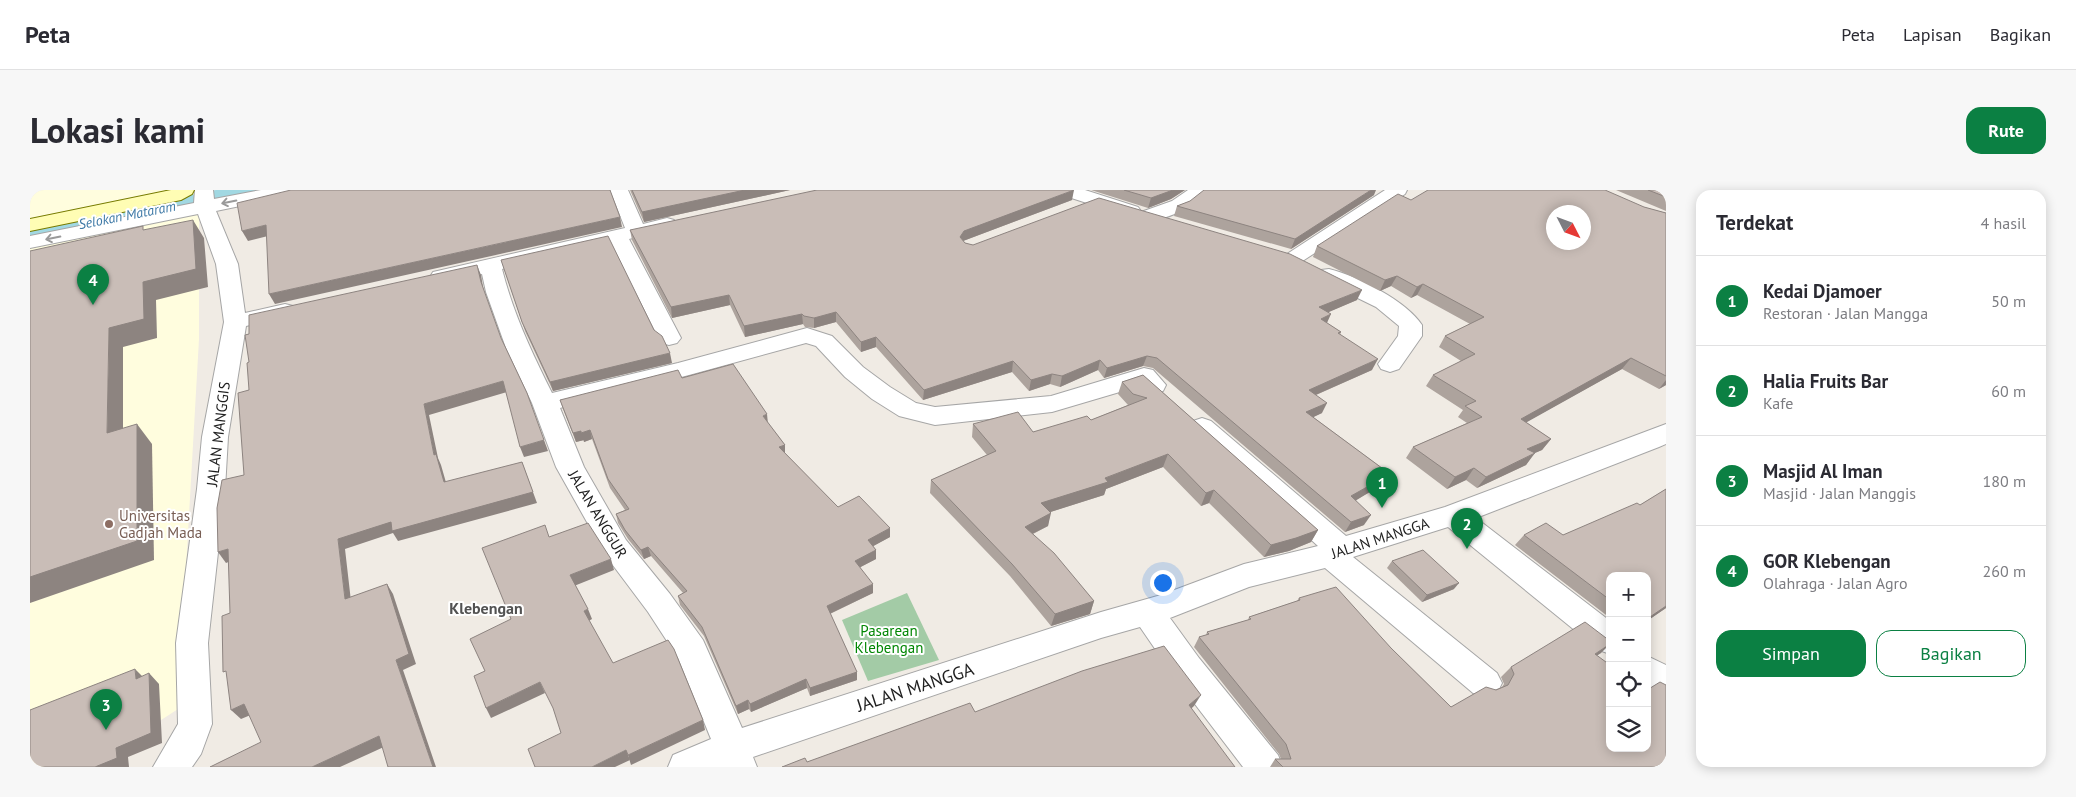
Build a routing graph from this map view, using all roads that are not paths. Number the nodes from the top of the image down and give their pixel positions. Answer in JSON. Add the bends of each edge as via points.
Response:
{"nodes":[{"id":1,"x":152,"y":190,"type":"edge"},
{"id":2,"x":289,"y":190,"type":"edge"},
{"id":3,"x":619,"y":190,"type":"edge"},
{"id":4,"x":1202,"y":190,"type":"edge"},
{"id":5,"x":1398,"y":190,"type":"edge"},
{"id":6,"x":200,"y":197,"type":"edge"},
{"id":7,"x":1067,"y":200,"type":"edge"},
{"id":8,"x":30,"y":214,"type":"edge"},
{"id":9,"x":1148,"y":216,"type":"junction"},
{"id":10,"x":683,"y":220,"type":"edge"},
{"id":11,"x":1176,"y":224,"type":"edge"},
{"id":12,"x":30,"y":225,"type":"edge"},
{"id":13,"x":626,"y":233,"type":"junction"},
{"id":14,"x":30,"y":242,"type":"edge"},
{"id":15,"x":491,"y":266,"type":"junction"},
{"id":16,"x":425,"y":280,"type":"edge"},
{"id":17,"x":301,"y":307,"type":"edge"},
{"id":18,"x":235,"y":322,"type":"junction"},
{"id":19,"x":669,"y":338,"type":"dead end"},
{"id":20,"x":1390,"y":364,"type":"dead end"},
{"id":21,"x":545,"y":402,"type":"junction"},
{"id":22,"x":1661,"y":442,"type":"edge"},
{"id":23,"x":1453,"y":515,"type":"junction"},
{"id":24,"x":1335,"y":552,"type":"junction"},
{"id":25,"x":1147,"y":612,"type":"junction"},
{"id":26,"x":1606,"y":637,"type":"edge"},
{"id":27,"x":1651,"y":673,"type":"edge"},
{"id":28,"x":1485,"y":683,"type":"dead end"},
{"id":29,"x":1666,"y":684,"type":"edge"},
{"id":30,"x":735,"y":757,"type":"edge"},
{"id":31,"x":171,"y":767,"type":"edge"},
{"id":32,"x":686,"y":767,"type":"edge"},
{"id":33,"x":1265,"y":767,"type":"edge"}],
"edges":[{"from":1,"to":8,"type":"main road"},
{"from":2,"to":6,"type":"street","one_way":true},
{"from":3,"to":13,"type":"street"},
{"from":4,"to":9,"type":"street","via":[[1179,205]]},
{"from":5,"to":20,"type":"street","via":[[1285,255],[1404,315],[1411,324],[1410,336]]},
{"from":6,"to":12,"type":"main road","via":[[174,196]]},
{"from":6,"to":14,"type":"street","one_way":true},
{"from":6,"to":18,"type":"street","name":"JALAN MANGGIS","via":[[227,264]]},
{"from":7,"to":9,"type":"street","via":[[1094,200]]},
{"from":9,"to":11,"type":"street"},
{"from":10,"to":13,"type":"street"},
{"from":13,"to":15,"type":"street"},
{"from":13,"to":19,"type":"street"},
{"from":15,"to":16,"type":"street"},
{"from":15,"to":21,"type":"street","name":"JALAN ANGGUR","via":[[518,348]]},
{"from":17,"to":18,"type":"street"},
{"from":18,"to":31,"type":"street","name":"JALAN MANGGIS","via":[[215,437],[192,643],[195,724],[188,742]]},
{"from":21,"to":24,"type":"street","via":[[807,335],[824,341],[854,372],[881,393],[908,410],[935,416],[1052,404],[1144,376]]},
{"from":21,"to":30,"type":"street","name":"JALAN ANGGUR","via":[[570,467],[616,548],[691,650]]},
{"from":22,"to":23,"type":"street","name":"JALAN MANGGA"},
{"from":23,"to":24,"type":"street","name":"JALAN MANGGA"},
{"from":23,"to":26,"type":"street"},
{"from":24,"to":25,"type":"street","name":"JALAN MANGGA","via":[[1244,576]]},
{"from":24,"to":28,"type":"street"},
{"from":25,"to":30,"type":"street","name":"JALAN MANGGA","via":[[1054,641]]},
{"from":25,"to":33,"type":"street"},
{"from":27,"to":29,"type":"street"},
{"from":30,"to":32,"type":"street","name":"JALAN MANGGA"}]}
